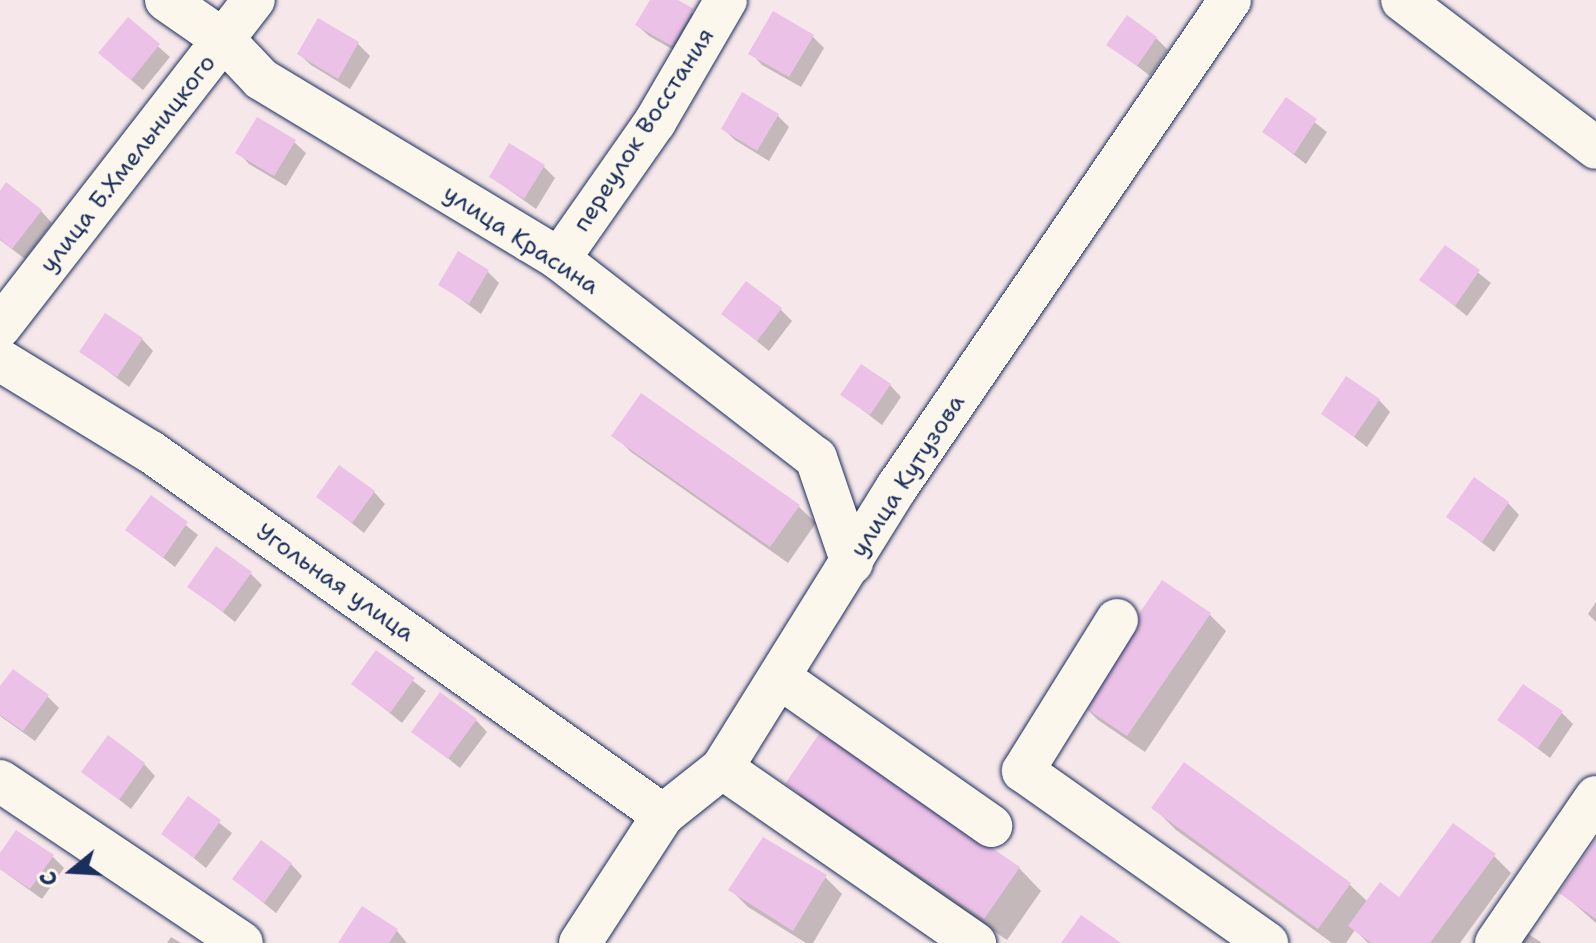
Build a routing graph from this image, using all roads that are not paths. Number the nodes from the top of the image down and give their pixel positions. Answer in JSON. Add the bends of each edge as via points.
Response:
{"nodes":[{"id":1,"x":166,"y":0,"type":"edge"},
{"id":2,"x":254,"y":0,"type":"edge"},
{"id":3,"x":726,"y":0,"type":"edge"},
{"id":4,"x":1230,"y":0,"type":"edge"},
{"id":5,"x":1402,"y":0,"type":"edge"},
{"id":6,"x":225,"y":41,"type":"junction"},
{"id":7,"x":1596,"y":148,"type":"edge"},
{"id":8,"x":559,"y":259,"type":"junction"},
{"id":9,"x":0,"y":327,"type":"edge"},
{"id":10,"x":0,"y":360,"type":"edge"},
{"id":11,"x":852,"y":563,"type":"junction"},
{"id":12,"x":1117,"y":620,"type":"dead end"},
{"id":13,"x":780,"y":678,"type":"junction"},
{"id":14,"x":722,"y":768,"type":"junction"},
{"id":15,"x":0,"y":781,"type":"edge"},
{"id":16,"x":1596,"y":797,"type":"edge"},
{"id":17,"x":663,"y":815,"type":"junction"},
{"id":18,"x":991,"y":826,"type":"dead end"},
{"id":19,"x":242,"y":943,"type":"edge"},
{"id":20,"x":580,"y":943,"type":"edge"},
{"id":21,"x":975,"y":943,"type":"edge"},
{"id":22,"x":1267,"y":943,"type":"edge"},
{"id":23,"x":1496,"y":943,"type":"edge"}],
"edges":[{"from":1,"to":6,"type":"street","name":"улица Красина"},
{"from":2,"to":6,"type":"street","name":"улица Б.Хмельницкого"},
{"from":3,"to":8,"type":"street","name":"переулок Восстания","via":[[655,122]]},
{"from":4,"to":11,"type":"street","name":"улица Кутузова","via":[[897,487]]},
{"from":5,"to":7,"type":"street"},
{"from":6,"to":8,"type":"street","name":"улица Красина","via":[[261,79]]},
{"from":6,"to":9,"type":"street","name":"улица Б.Хмельницкого"},
{"from":8,"to":11,"type":"street","name":"улица Красина","via":[[816,458]]},
{"from":10,"to":17,"type":"street","name":"Угольная улица","via":[[151,452]]},
{"from":11,"to":13,"type":"street","name":"улица Кутузова"},
{"from":12,"to":22,"type":"street","via":[[1023,771]]},
{"from":13,"to":14,"type":"street","name":"улица Кутузова"},
{"from":13,"to":18,"type":"street"},
{"from":14,"to":17,"type":"street","name":"улица Кутузова"},
{"from":14,"to":21,"type":"street"},
{"from":15,"to":19,"type":"street"},
{"from":16,"to":23,"type":"street"},
{"from":17,"to":20,"type":"street","name":"улица Кутузова"}]}
